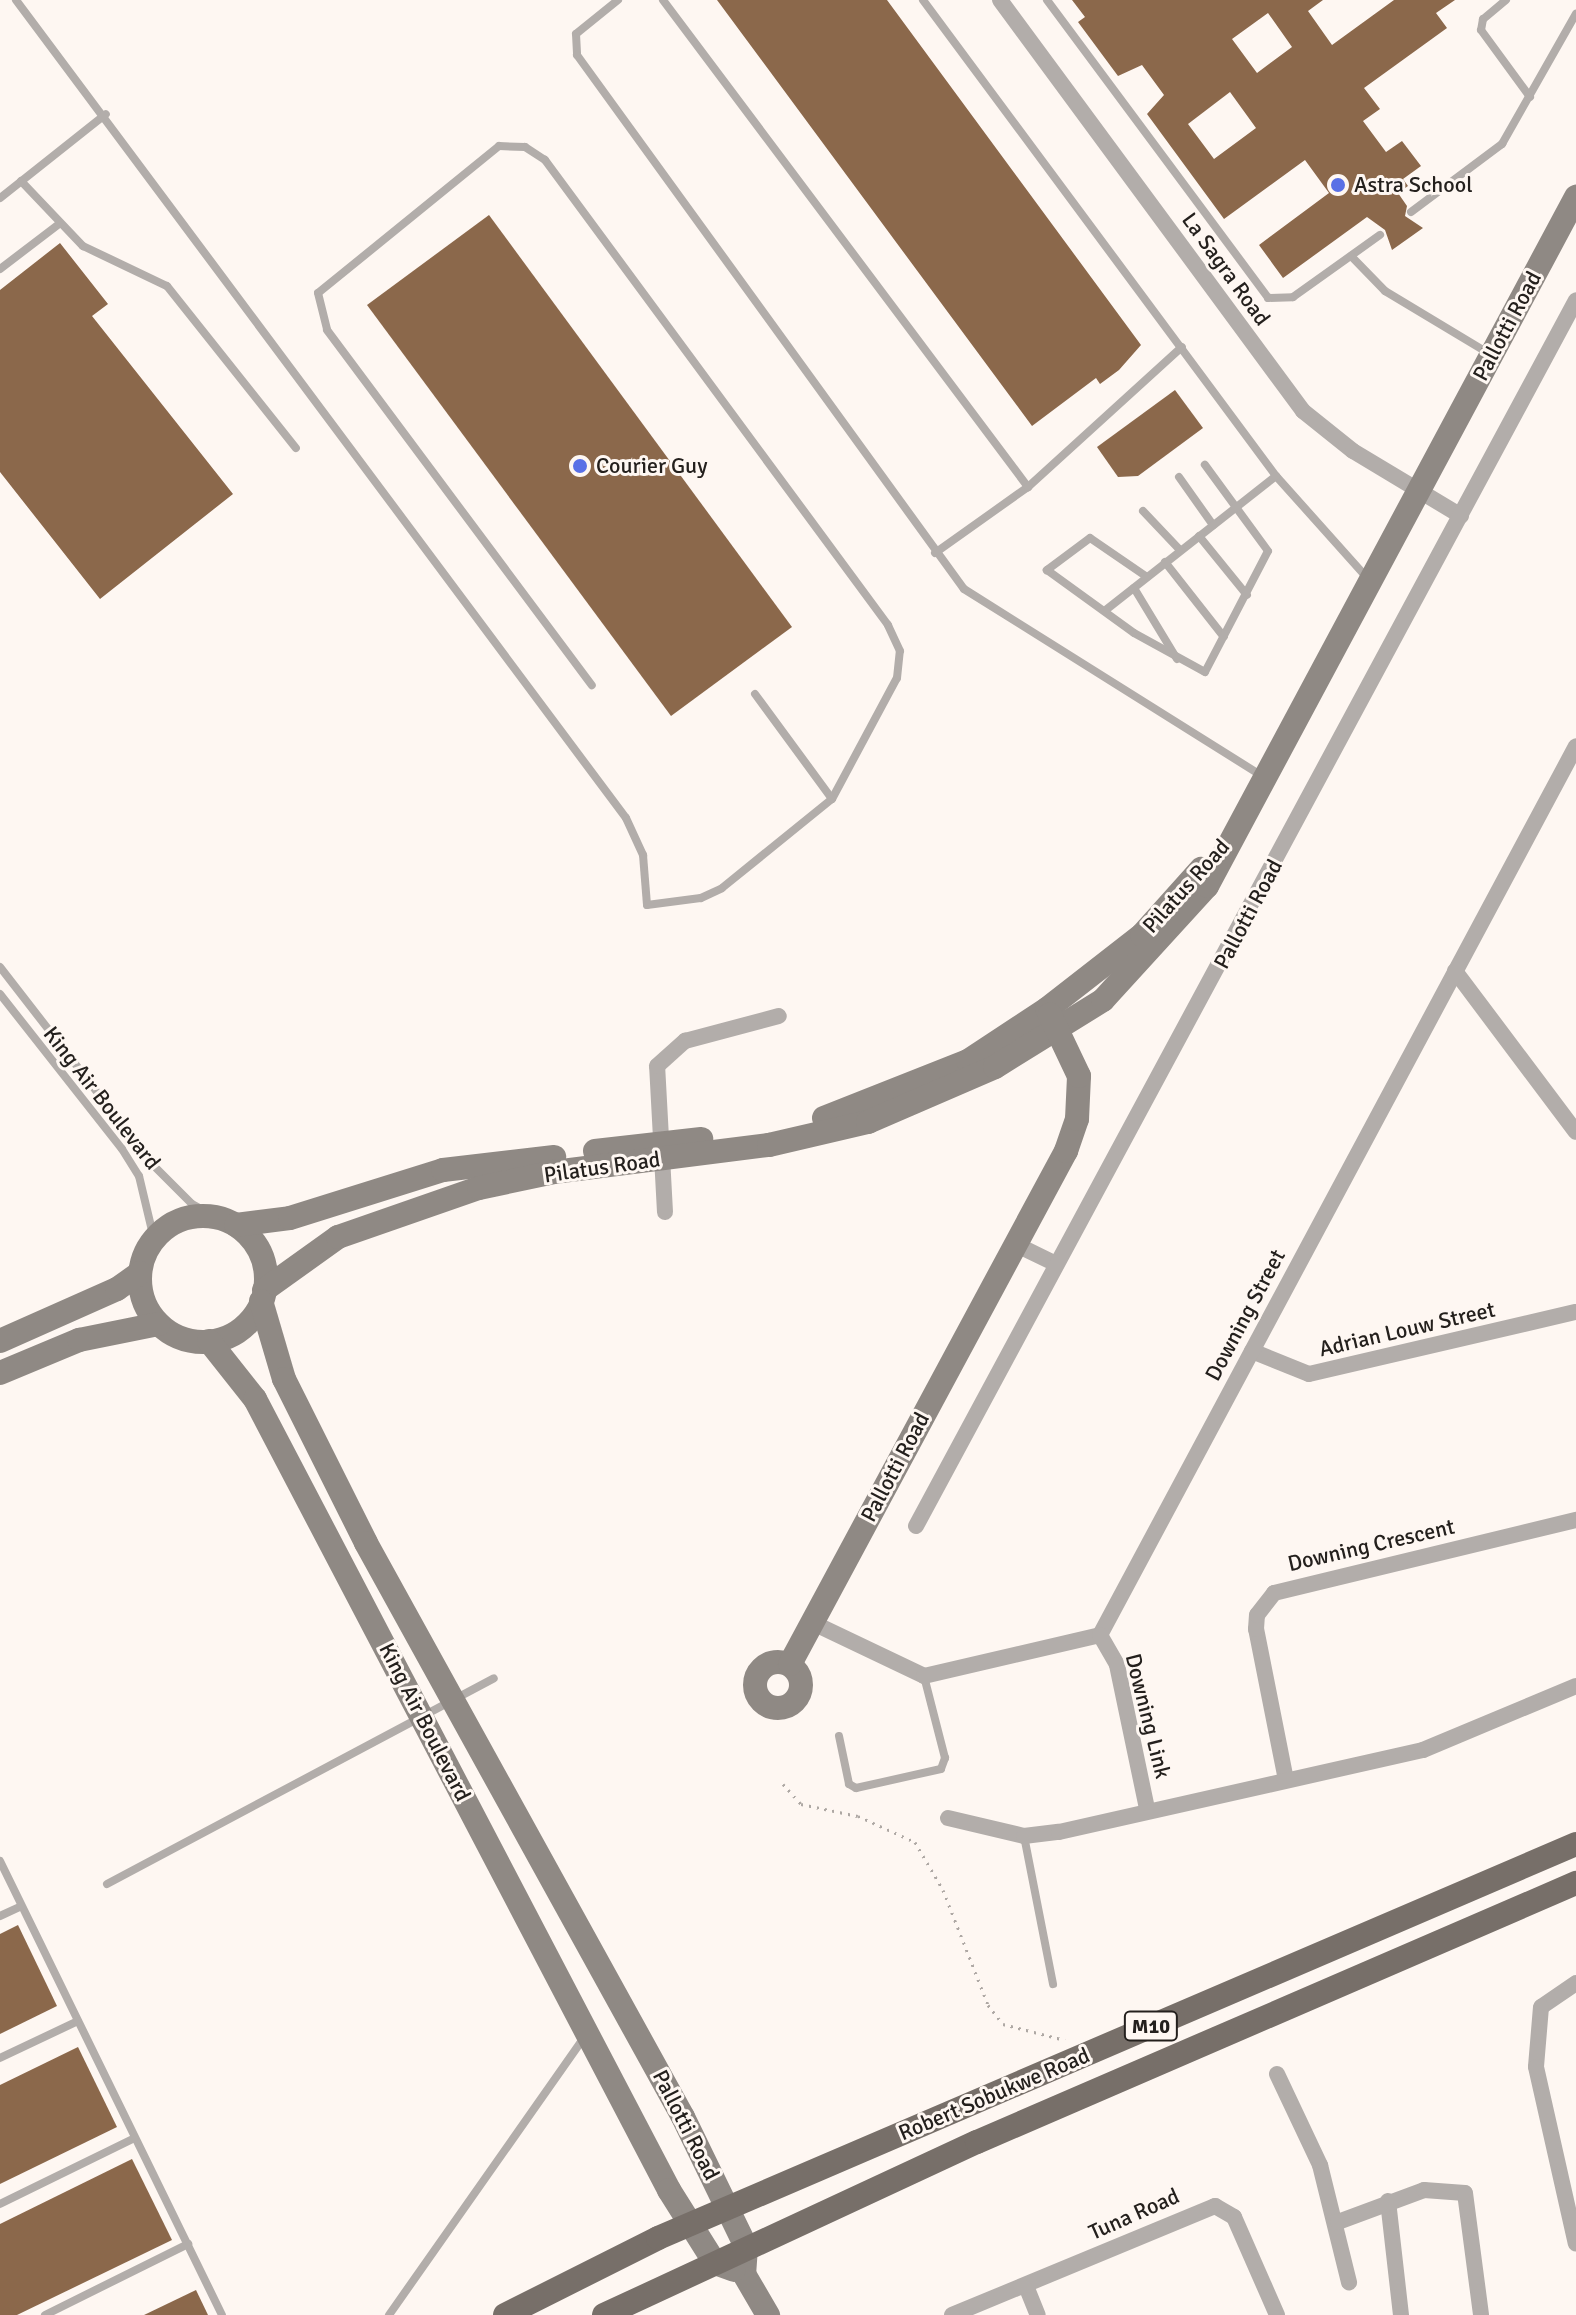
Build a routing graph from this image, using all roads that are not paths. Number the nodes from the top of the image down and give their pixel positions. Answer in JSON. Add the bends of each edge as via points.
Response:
{"nodes":[{"id":1,"x":16,"y":0,"type":"edge"},
{"id":2,"x":618,"y":0,"type":"edge"},
{"id":3,"x":663,"y":0,"type":"edge"},
{"id":4,"x":923,"y":0,"type":"edge"},
{"id":5,"x":1000,"y":0,"type":"edge"},
{"id":6,"x":1047,"y":0,"type":"edge"},
{"id":7,"x":1506,"y":0,"type":"edge"},
{"id":8,"x":1576,"y":14,"type":"edge"},
{"id":9,"x":1530,"y":97,"type":"junction"},
{"id":10,"x":106,"y":114,"type":"junction"},
{"id":11,"x":21,"y":181,"type":"junction"},
{"id":12,"x":1576,"y":197,"type":"edge"},
{"id":13,"x":0,"y":198,"type":"edge"},
{"id":14,"x":1411,"y":212,"type":"dead end"},
{"id":15,"x":59,"y":224,"type":"junction"},
{"id":16,"x":1380,"y":235,"type":"dead end"},
{"id":17,"x":1351,"y":256,"type":"junction"},
{"id":18,"x":0,"y":269,"type":"edge"},
{"id":19,"x":1576,"y":300,"type":"edge"},
{"id":20,"x":1182,"y":347,"type":"junction"},
{"id":21,"x":1491,"y":354,"type":"junction"},
{"id":22,"x":296,"y":448,"type":"dead end"},
{"id":23,"x":1205,"y":465,"type":"dead end"},
{"id":24,"x":1276,"y":476,"type":"junction"},
{"id":25,"x":1179,"y":477,"type":"dead end"},
{"id":26,"x":1028,"y":487,"type":"junction"},
{"id":27,"x":1418,"y":490,"type":"junction"},
{"id":28,"x":1236,"y":507,"type":"junction"},
{"id":29,"x":1143,"y":511,"type":"dead end"},
{"id":30,"x":1461,"y":516,"type":"junction"},
{"id":31,"x":1213,"y":525,"type":"junction"},
{"id":32,"x":1199,"y":536,"type":"junction"},
{"id":33,"x":1180,"y":550,"type":"junction"},
{"id":34,"x":935,"y":553,"type":"junction"},
{"id":35,"x":1165,"y":562,"type":"junction"},
{"id":36,"x":1147,"y":577,"type":"junction"},
{"id":37,"x":1371,"y":583,"type":"junction"},
{"id":38,"x":1134,"y":588,"type":"junction"},
{"id":39,"x":1247,"y":595,"type":"junction"},
{"id":40,"x":1107,"y":609,"type":"junction"},
{"id":41,"x":1224,"y":637,"type":"junction"},
{"id":42,"x":1178,"y":660,"type":"junction"},
{"id":43,"x":592,"y":685,"type":"dead end"},
{"id":44,"x":755,"y":694,"type":"dead end"},
{"id":45,"x":1576,"y":746,"type":"edge"},
{"id":46,"x":1571,"y":769,"type":"edge"},
{"id":47,"x":1265,"y":777,"type":"junction"},
{"id":48,"x":832,"y":799,"type":"junction"},
{"id":49,"x":1232,"y":834,"type":"joint"},
{"id":50,"x":0,"y":967,"type":"edge"},
{"id":51,"x":1455,"y":971,"type":"junction"},
{"id":52,"x":0,"y":994,"type":"edge"},
{"id":53,"x":779,"y":1016,"type":"dead end"},
{"id":54,"x":1052,"y":1019,"type":"junction"},
{"id":55,"x":1576,"y":1132,"type":"edge"},
{"id":56,"x":660,"y":1149,"type":"junction"},
{"id":57,"x":665,"y":1212,"type":"dead end"},
{"id":58,"x":225,"y":1221,"type":"junction"},
{"id":59,"x":154,"y":1239,"type":"junction"},
{"id":60,"x":1015,"y":1244,"type":"junction"},
{"id":61,"x":1056,"y":1264,"type":"junction"},
{"id":62,"x":140,"y":1273,"type":"junction"},
{"id":63,"x":263,"y":1296,"type":"junction"},
{"id":64,"x":1576,"y":1312,"type":"edge"},
{"id":65,"x":158,"y":1324,"type":"junction"},
{"id":66,"x":0,"y":1341,"type":"edge"},
{"id":67,"x":209,"y":1341,"type":"junction"},
{"id":68,"x":1252,"y":1351,"type":"junction"},
{"id":69,"x":0,"y":1373,"type":"edge"},
{"id":70,"x":1576,"y":1520,"type":"edge"},
{"id":71,"x":916,"y":1526,"type":"dead end"},
{"id":72,"x":811,"y":1622,"type":"junction"},
{"id":73,"x":1100,"y":1635,"type":"junction"},
{"id":74,"x":790,"y":1664,"type":"dead end"},
{"id":75,"x":924,"y":1676,"type":"junction"},
{"id":76,"x":494,"y":1678,"type":"dead end"},
{"id":77,"x":1576,"y":1686,"type":"edge"},
{"id":78,"x":449,"y":1702,"type":"junction"},
{"id":79,"x":422,"y":1716,"type":"junction"},
{"id":80,"x":839,"y":1736,"type":"dead end"},
{"id":81,"x":1286,"y":1780,"type":"junction"},
{"id":82,"x":1147,"y":1809,"type":"junction"},
{"id":83,"x":948,"y":1818,"type":"dead end"},
{"id":84,"x":1024,"y":1836,"type":"junction"},
{"id":85,"x":1576,"y":1844,"type":"edge"},
{"id":86,"x":0,"y":1861,"type":"edge"},
{"id":87,"x":1576,"y":1883,"type":"edge"},
{"id":88,"x":107,"y":1884,"type":"dead end"},
{"id":89,"x":21,"y":1906,"type":"junction"},
{"id":90,"x":0,"y":1916,"type":"edge"},
{"id":91,"x":1576,"y":1983,"type":"edge"},
{"id":92,"x":1053,"y":1984,"type":"dead end"},
{"id":93,"x":78,"y":2021,"type":"junction"},
{"id":94,"x":587,"y":2034,"type":"junction"},
{"id":95,"x":643,"y":2042,"type":"joint"},
{"id":96,"x":0,"y":2058,"type":"edge"},
{"id":97,"x":1277,"y":2074,"type":"dead end"},
{"id":98,"x":628,"y":2111,"type":"joint"},
{"id":99,"x":135,"y":2138,"type":"junction"},
{"id":100,"x":1570,"y":2184,"type":"edge"},
{"id":101,"x":1388,"y":2201,"type":"junction"},
{"id":102,"x":0,"y":2204,"type":"edge"},
{"id":103,"x":727,"y":2209,"type":"junction"},
{"id":104,"x":1338,"y":2222,"type":"junction"},
{"id":105,"x":690,"y":2224,"type":"junction"},
{"id":106,"x":188,"y":2244,"type":"junction"},
{"id":107,"x":1576,"y":2244,"type":"edge"},
{"id":108,"x":746,"y":2247,"type":"junction"},
{"id":109,"x":715,"y":2263,"type":"junction"},
{"id":110,"x":744,"y":2274,"type":"junction"},
{"id":111,"x":1349,"y":2282,"type":"dead end"},
{"id":112,"x":1026,"y":2286,"type":"junction"},
{"id":113,"x":45,"y":2315,"type":"edge"},
{"id":114,"x":222,"y":2315,"type":"edge"},
{"id":115,"x":389,"y":2315,"type":"edge"},
{"id":116,"x":505,"y":2315,"type":"edge"},
{"id":117,"x":604,"y":2315,"type":"edge"},
{"id":118,"x":768,"y":2315,"type":"edge"},
{"id":119,"x":952,"y":2315,"type":"edge"},
{"id":120,"x":1038,"y":2315,"type":"edge"},
{"id":121,"x":1277,"y":2315,"type":"edge"},
{"id":122,"x":1401,"y":2315,"type":"edge"},
{"id":123,"x":1481,"y":2315,"type":"edge"}],
"edges":[{"from":1,"to":10,"type":"lane"},
{"from":2,"to":34,"type":"lane","via":[[576,34],[577,55]]},
{"from":3,"to":26,"type":"lane"},
{"from":4,"to":20,"type":"lane"},
{"from":5,"to":27,"type":"street","name":"La Sagra Road","via":[[1303,411]]},
{"from":6,"to":17,"type":"lane","via":[[1263,294],[1287,300]]},
{"from":7,"to":9,"type":"lane","via":[[1483,19],[1481,30]]},
{"from":8,"to":9,"type":"lane"},
{"from":9,"to":14,"type":"lane","via":[[1502,144]]},
{"from":10,"to":11,"type":"lane"},
{"from":10,"to":48,"type":"lane","via":[[626,818],[643,855],[647,905],[681,903],[722,888]]},
{"from":11,"to":13,"type":"lane"},
{"from":11,"to":15,"type":"lane"},
{"from":12,"to":21,"type":"street","name":"Pallotti Road"},
{"from":15,"to":18,"type":"lane"},
{"from":15,"to":22,"type":"lane","via":[[93,251],[167,286]]},
{"from":16,"to":17,"type":"lane"},
{"from":17,"to":21,"type":"lane","via":[[1385,291]]},
{"from":19,"to":30,"type":"street","name":"Pallotti Road"},
{"from":20,"to":24,"type":"lane"},
{"from":20,"to":26,"type":"lane"},
{"from":21,"to":27,"type":"street","name":"Pallotti Road"},
{"from":23,"to":28,"type":"lane"},
{"from":24,"to":28,"type":"lane"},
{"from":24,"to":37,"type":"lane"},
{"from":25,"to":31,"type":"lane"},
{"from":26,"to":34,"type":"lane"},
{"from":27,"to":30,"type":"street","name":"La Sagra Road"},
{"from":27,"to":37,"type":"street","name":"Pallotti Road"},
{"from":28,"to":31,"type":"lane"},
{"from":28,"to":39,"type":"lane","via":[[1268,551]]},
{"from":29,"to":33,"type":"lane"},
{"from":30,"to":61,"type":"street","name":"Pallotti Road"},
{"from":31,"to":32,"type":"lane"},
{"from":32,"to":33,"type":"lane"},
{"from":32,"to":39,"type":"lane"},
{"from":33,"to":35,"type":"lane"},
{"from":34,"to":47,"type":"lane","via":[[985,605]]},
{"from":35,"to":36,"type":"lane"},
{"from":35,"to":41,"type":"lane"},
{"from":36,"to":38,"type":"lane"},
{"from":36,"to":40,"type":"lane","via":[[1090,538],[1049,566],[1049,574]]},
{"from":37,"to":47,"type":"street","name":"Pallotti Road"},
{"from":38,"to":40,"type":"lane"},
{"from":38,"to":42,"type":"lane"},
{"from":39,"to":41,"type":"lane"},
{"from":40,"to":42,"type":"lane"},
{"from":41,"to":42,"type":"lane","via":[[1205,672]]},
{"from":43,"to":48,"type":"lane","via":[[327,330],[318,293],[499,146],[525,147],[545,160],[896,636],[897,678]]},
{"from":44,"to":48,"type":"lane"},
{"from":45,"to":46,"type":"street","name":"Downing Street"},
{"from":46,"to":51,"type":"street","name":"Downing Street"},
{"from":47,"to":49,"type":"street","name":"Pallotti Road"},
{"from":49,"to":54,"type":"street","name":"Pilatus Road","via":[[1142,935]]},
{"from":50,"to":58,"type":"lane","name":"King Air Boulevard","via":[[155,1167],[192,1204]]},
{"from":51,"to":55,"type":"street"},
{"from":51,"to":68,"type":"street","name":"Downing Street"},
{"from":52,"to":59,"type":"lane","name":"King Air Boulevard","via":[[130,1162]]},
{"from":53,"to":56,"type":"street","via":[[685,1041],[666,1053],[655,1078]]},
{"from":54,"to":56,"type":"street","name":"Pilatus Road","via":[[968,1061],[822,1119]]},
{"from":54,"to":60,"type":"street","name":"Pallotti Road","via":[[1079,1076],[1077,1119]]},
{"from":56,"to":57,"type":"street"},
{"from":56,"to":58,"type":"street","name":"Pilatus Road","via":[[443,1170],[290,1218]]},
{"from":56,"to":63,"type":"street","name":"Pilatus Road","via":[[428,1202],[338,1237]]},
{"from":58,"to":59,"type":"street","via":[[190,1217]]},
{"from":58,"to":63,"type":"street","via":[[258,1248]]},
{"from":59,"to":62,"type":"street"},
{"from":60,"to":61,"type":"street"},
{"from":60,"to":72,"type":"street","name":"Pallotti Road"},
{"from":61,"to":71,"type":"street","name":"Pallotti Road"},
{"from":62,"to":65,"type":"street","via":[[147,1309]]},
{"from":62,"to":66,"type":"street","via":[[117,1289]]},
{"from":63,"to":67,"type":"street","via":[[246,1324]]},
{"from":63,"to":78,"type":"street","name":"King Air Boulevard","via":[[284,1379]]},
{"from":64,"to":68,"type":"street","name":"Adrian Louw Street","via":[[1309,1374]]},
{"from":65,"to":67,"type":"street","via":[[173,1335]]},
{"from":65,"to":69,"type":"street","via":[[79,1340]]},
{"from":67,"to":79,"type":"street","name":"King Air Boulevard","via":[[255,1399]]},
{"from":68,"to":73,"type":"street","name":"Downing Street"},
{"from":70,"to":81,"type":"street","name":"Downing Crescent","via":[[1274,1593],[1257,1615],[1257,1639]]},
{"from":72,"to":74,"type":"street","name":"Pallotti Road"},
{"from":72,"to":75,"type":"street"},
{"from":73,"to":75,"type":"street"},
{"from":73,"to":82,"type":"street","name":"Downing Link","via":[[1117,1665]]},
{"from":75,"to":80,"type":"lane","via":[[945,1758],[941,1769],[856,1788],[849,1784]]},
{"from":76,"to":78,"type":"lane"},
{"from":77,"to":81,"type":"street","via":[[1423,1750]]},
{"from":78,"to":79,"type":"lane"},
{"from":78,"to":95,"type":"street","name":"King Air Boulevard"},
{"from":79,"to":88,"type":"lane"},
{"from":79,"to":94,"type":"street","name":"King Air Boulevard"},
{"from":81,"to":82,"type":"street"},
{"from":82,"to":84,"type":"street"},
{"from":83,"to":84,"type":"street"},
{"from":84,"to":92,"type":"lane"},
{"from":85,"to":103,"type":"main road","name":"Robert Sobukwe Road","number":"M10"},
{"from":86,"to":89,"type":"lane"},
{"from":87,"to":108,"type":"main road","name":"Robert Sobukwe Road","number":"M10"},
{"from":89,"to":90,"type":"lane"},
{"from":89,"to":93,"type":"lane"},
{"from":91,"to":100,"type":"street","via":[[1541,2007],[1536,2067],[1540,2108]]},
{"from":93,"to":96,"type":"lane"},
{"from":93,"to":99,"type":"lane"},
{"from":94,"to":98,"type":"street","name":"King Air Boulevard"},
{"from":94,"to":115,"type":"lane"},
{"from":95,"to":103,"type":"street","name":"Pallotti Road"},
{"from":97,"to":104,"type":"street","via":[[1306,2127]]},
{"from":98,"to":105,"type":"street","name":"Pallotti Road"},
{"from":99,"to":102,"type":"lane"},
{"from":99,"to":106,"type":"lane"},
{"from":100,"to":107,"type":"street"},
{"from":101,"to":104,"type":"street"},
{"from":101,"to":122,"type":"street"},
{"from":101,"to":123,"type":"street","via":[[1424,2190],[1460,2191],[1469,2197]]},
{"from":103,"to":105,"type":"main road","name":"Robert Sobukwe Road","number":"M10"},
{"from":103,"to":108,"type":"street","name":"Pallotti Road"},
{"from":104,"to":111,"type":"street"},
{"from":105,"to":109,"type":"street","name":"Pallotti Road"},
{"from":105,"to":116,"type":"main road","name":"Robert Sobukwe Road","number":"M10"},
{"from":106,"to":113,"type":"lane"},
{"from":106,"to":114,"type":"lane"},
{"from":108,"to":109,"type":"main road","name":"Robert Sobukwe Road","number":"M10"},
{"from":108,"to":110,"type":"street"},
{"from":109,"to":110,"type":"street"},
{"from":109,"to":117,"type":"main road","name":"Robert Sobukwe Road","number":"M10"},
{"from":110,"to":118,"type":"street"},
{"from":112,"to":119,"type":"street","name":"Tuna Road"},
{"from":112,"to":120,"type":"street"},
{"from":112,"to":121,"type":"street","name":"Tuna Road","via":[[1215,2206],[1229,2211],[1241,2228]]}]}
